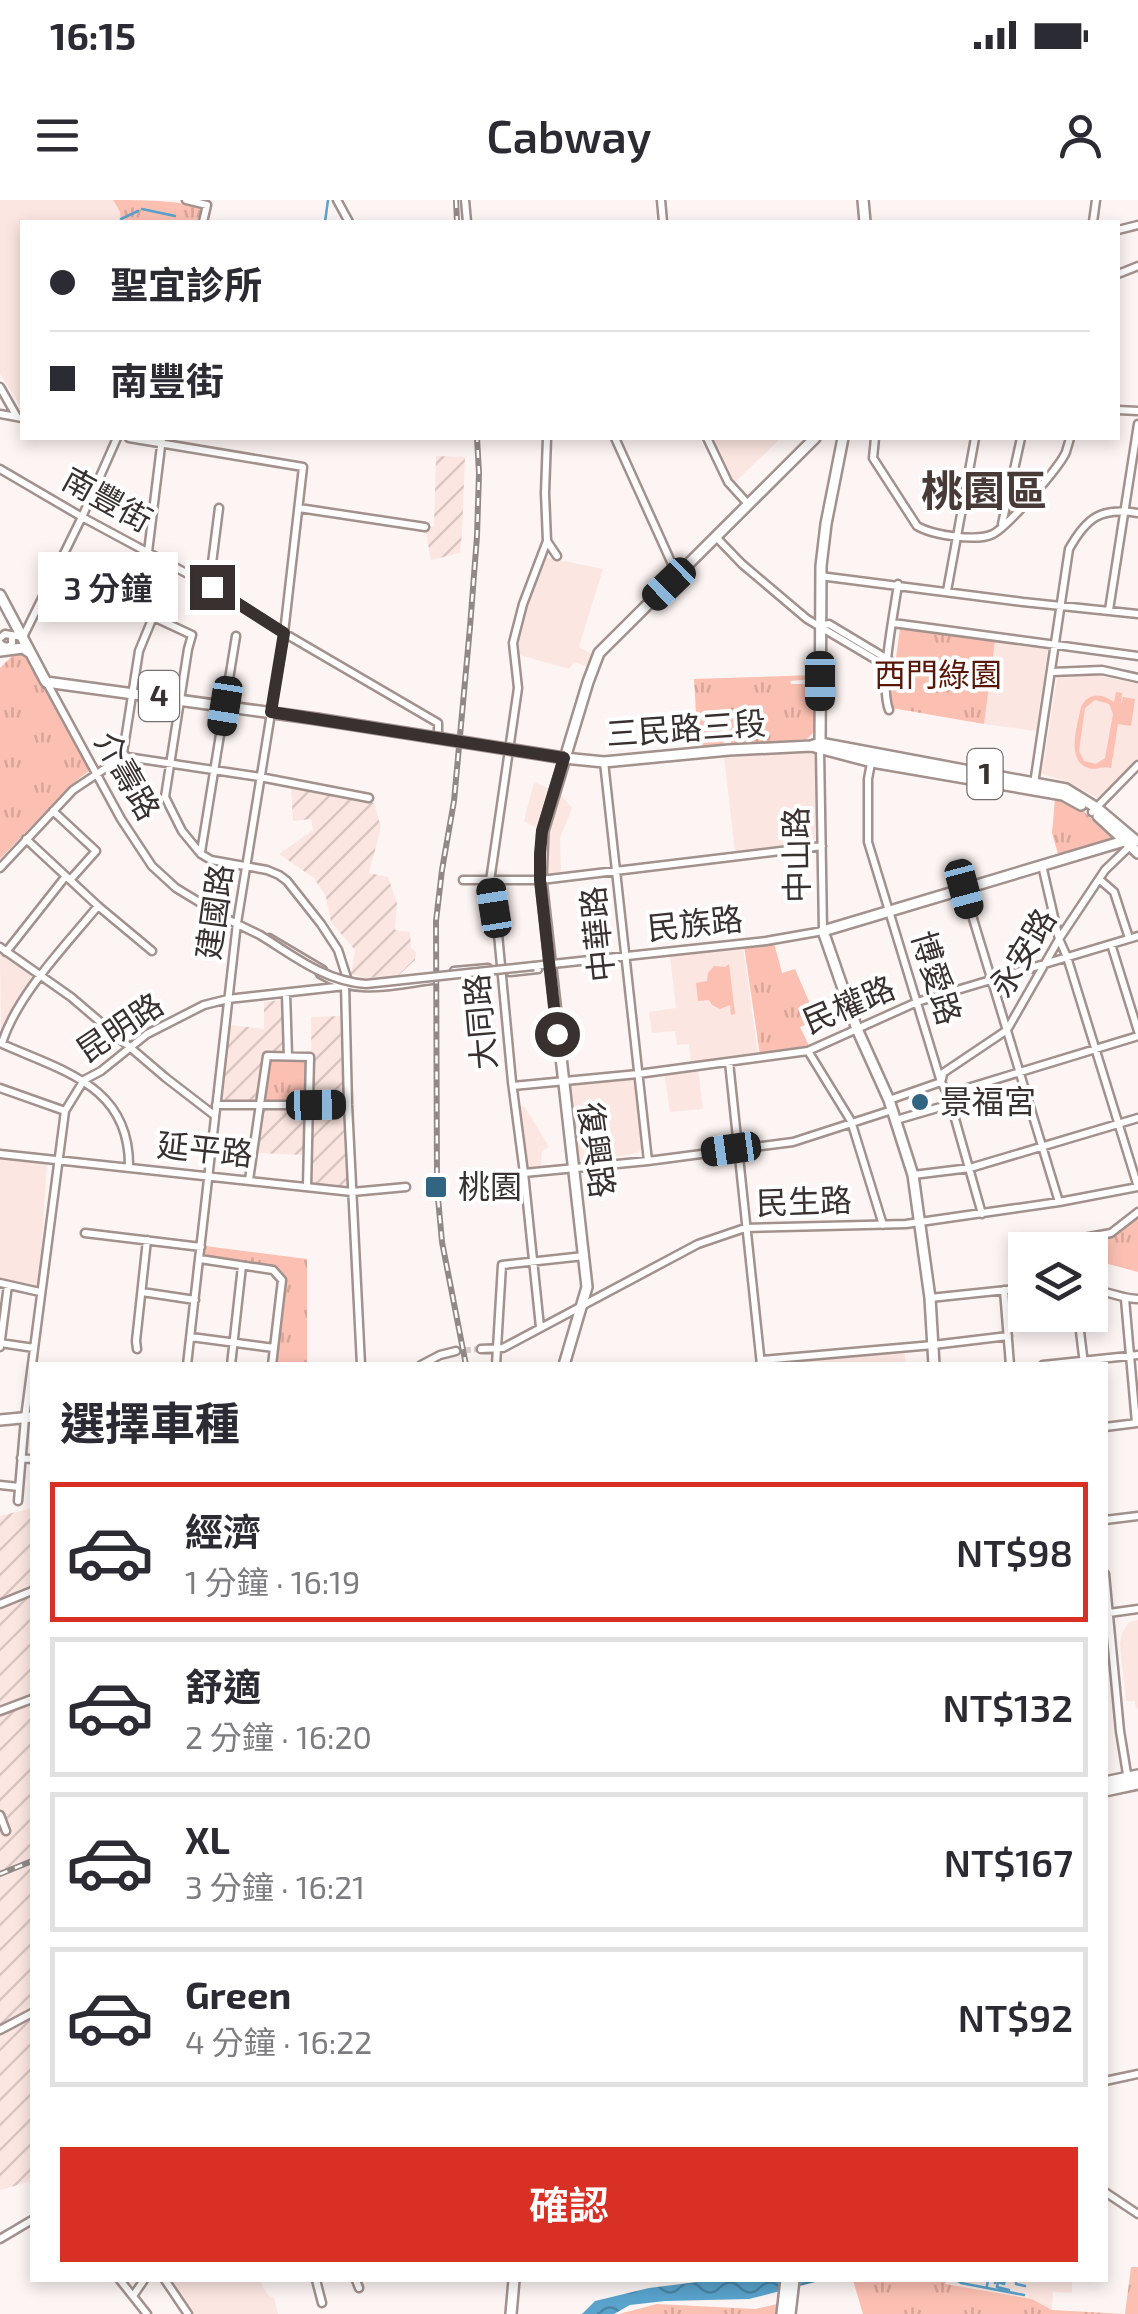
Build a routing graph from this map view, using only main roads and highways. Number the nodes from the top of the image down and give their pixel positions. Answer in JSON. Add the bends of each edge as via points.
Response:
{"nodes":[{"id":1,"x":813,"y":440,"type":"edge"},
{"id":2,"x":843,"y":440,"type":"edge"},
{"id":3,"x":0,"y":596,"type":"edge"},
{"id":4,"x":1,"y":642,"type":"edge"},
{"id":5,"x":30,"y":652,"type":"junction"},
{"id":6,"x":817,"y":747,"type":"junction"},
{"id":7,"x":564,"y":758,"type":"junction"},
{"id":8,"x":1134,"y":844,"type":"edge"},
{"id":9,"x":822,"y":931,"type":"joint"},
{"id":10,"x":565,"y":1362,"type":"edge"},
{"id":11,"x":934,"y":1362,"type":"edge"},
{"id":12,"x":29,"y":1418,"type":"edge"},
{"id":13,"x":0,"y":1420,"type":"edge"},
{"id":14,"x":1133,"y":1781,"type":"edge"},
{"id":15,"x":1108,"y":1782,"type":"edge"},
{"id":16,"x":1108,"y":1790,"type":"edge"},
{"id":17,"x":514,"y":2282,"type":"edge"},
{"id":18,"x":786,"y":2282,"type":"edge"},
{"id":19,"x":793,"y":2282,"type":"edge"},
{"id":20,"x":786,"y":2309,"type":"edge"},
{"id":21,"x":511,"y":2314,"type":"edge"}],
"edges":[{"from":1,"to":7,"type":"main road","name":"復興路","via":[[599,652]]},
{"from":2,"to":6,"type":"main road","name":"中山路","via":[[820,576]]},
{"from":3,"to":5,"type":"main road","name":"介壽路"},
{"from":4,"to":5,"type":"main road"},
{"from":5,"to":7,"type":"main road","name":"介壽路","number":"4","bridge":true,"via":[[46,682]]},
{"from":6,"to":7,"type":"main road","name":"三民路三段","number":"4","via":[[604,762]]},
{"from":6,"to":8,"type":"main road","name":"三民路三段","number":"1","via":[[1066,789]]},
{"from":7,"to":10,"type":"main road","name":"復興路","via":[[542,831],[540,880],[587,1287]]},
{"from":8,"to":9,"type":"main road","name":"民族路"},
{"from":9,"to":11,"type":"main road","name":"中山路","via":[[913,1175]]},
{"from":12,"to":13,"type":"main road"},
{"from":14,"to":15,"type":"main road"},
{"from":14,"to":16,"type":"main road"},
{"from":17,"to":21,"type":"main road"},
{"from":18,"to":20,"type":"main road"},
{"from":19,"to":20,"type":"main road"}]}
